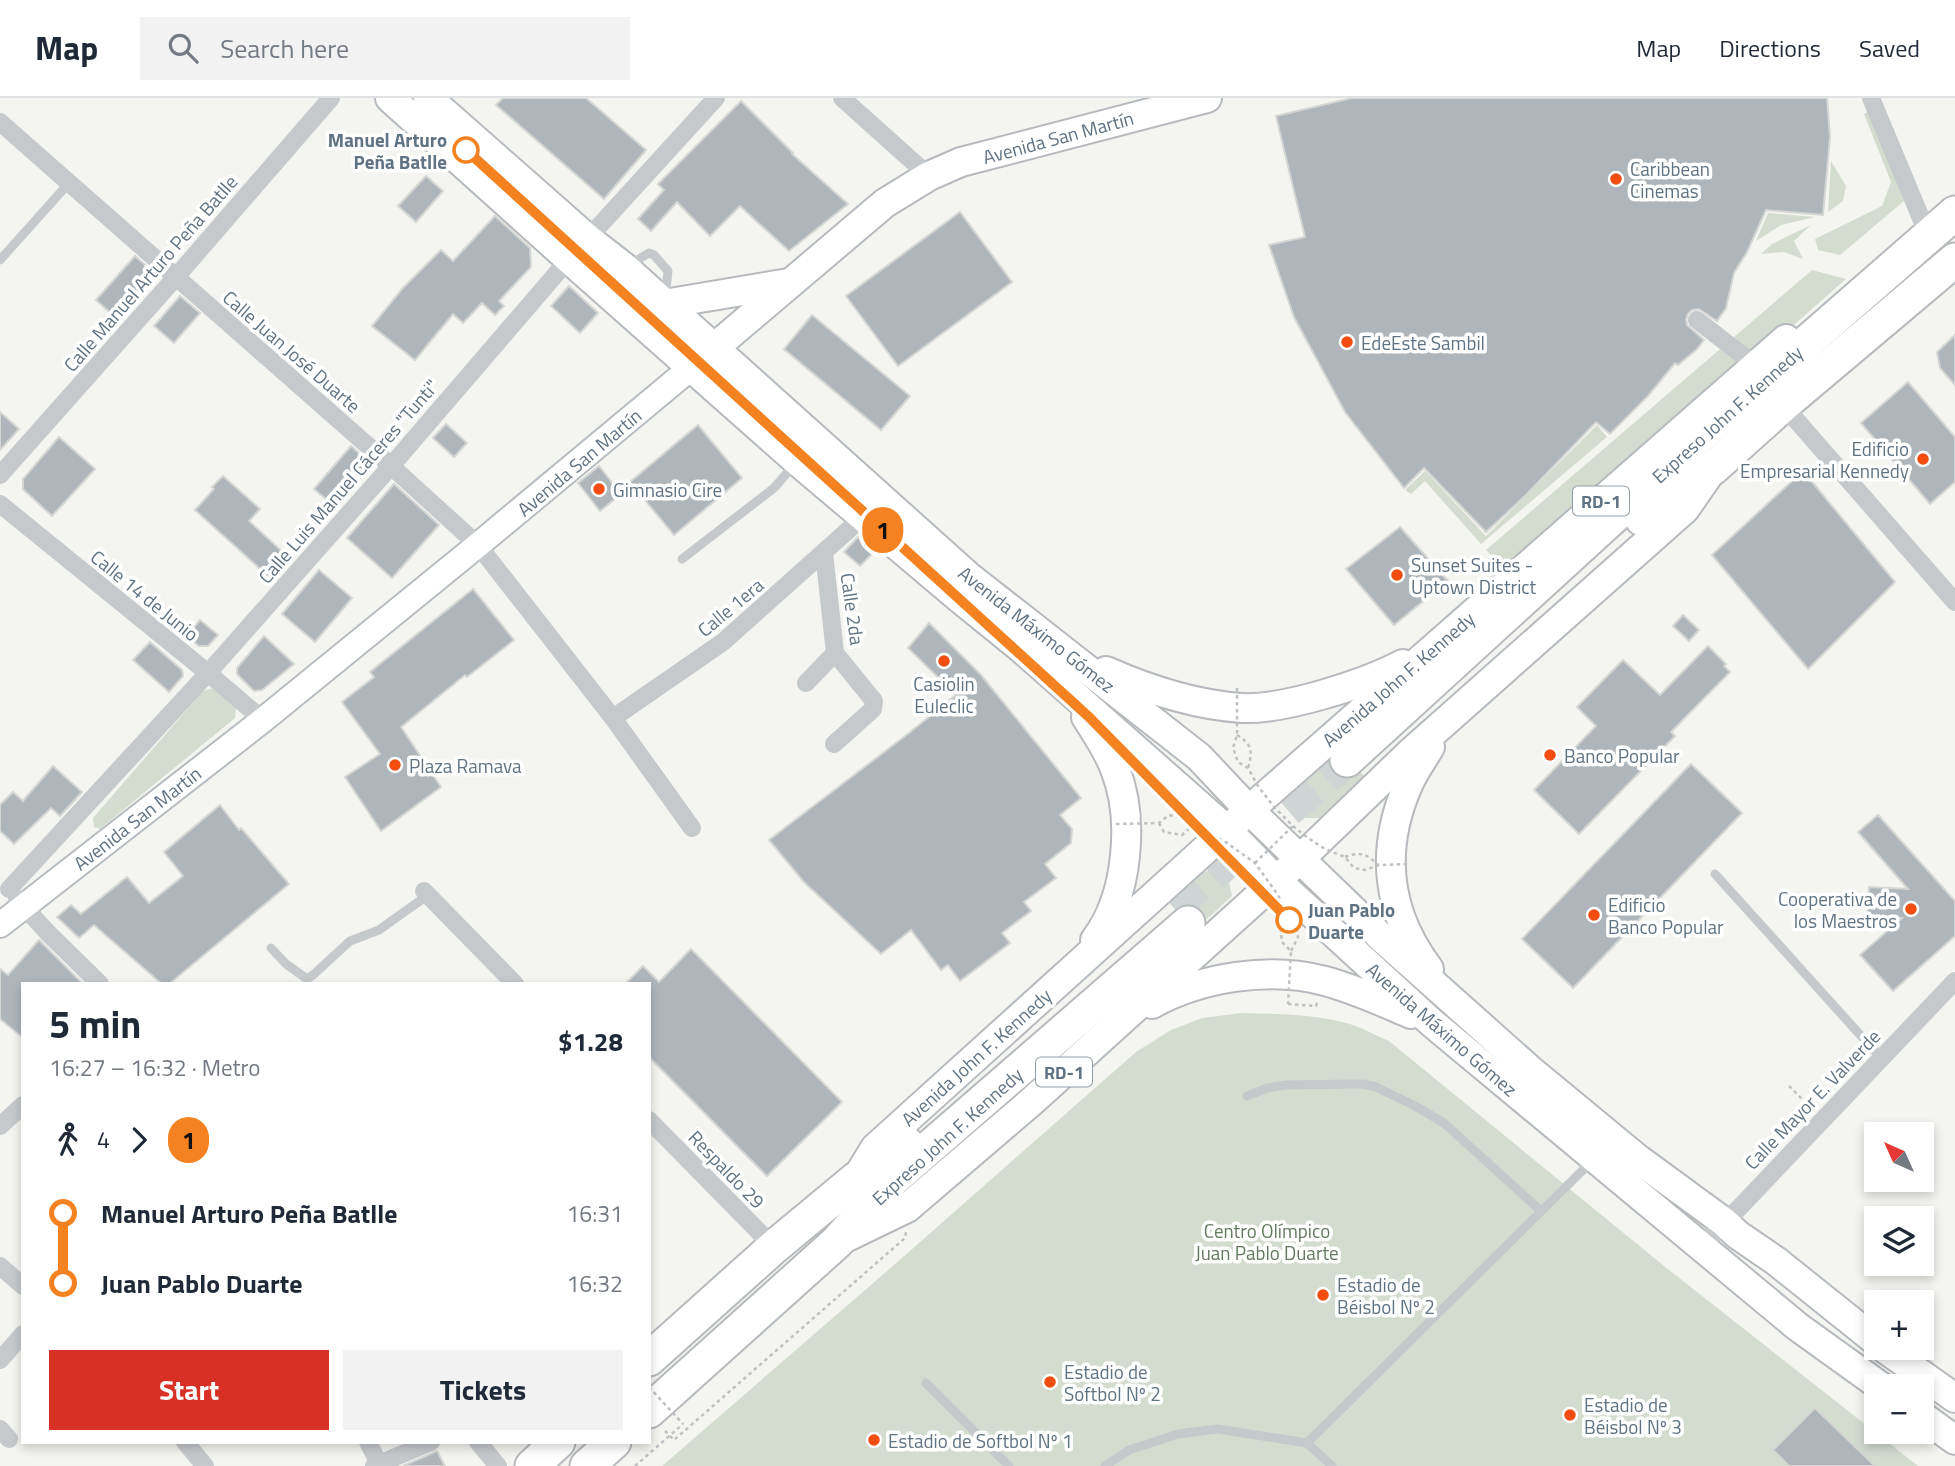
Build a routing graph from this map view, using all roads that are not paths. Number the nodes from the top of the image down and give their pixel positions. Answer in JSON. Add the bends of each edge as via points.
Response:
{"nodes":[{"id":1,"x":331,"y":98,"type":"edge"},
{"id":2,"x":390,"y":98,"type":"edge"},
{"id":3,"x":428,"y":98,"type":"edge"},
{"id":4,"x":716,"y":98,"type":"edge"},
{"id":5,"x":842,"y":98,"type":"edge"},
{"id":6,"x":1206,"y":98,"type":"edge"},
{"id":7,"x":1871,"y":98,"type":"edge"},
{"id":8,"x":0,"y":122,"type":"edge"},
{"id":9,"x":929,"y":176,"type":"junction"},
{"id":10,"x":69,"y":183,"type":"junction"},
{"id":11,"x":1955,"y":194,"type":"edge"},
{"id":12,"x":1955,"y":213,"type":"edge"},
{"id":13,"x":1923,"y":223,"type":"junction"},
{"id":14,"x":588,"y":239,"type":"junction"},
{"id":15,"x":0,"y":260,"type":"edge"},
{"id":16,"x":569,"y":260,"type":"junction"},
{"id":17,"x":1955,"y":260,"type":"edge"},
{"id":18,"x":176,"y":277,"type":"junction"},
{"id":19,"x":791,"y":283,"type":"junction"},
{"id":20,"x":664,"y":304,"type":"junction"},
{"id":21,"x":1696,"y":320,"type":"dead end"},
{"id":22,"x":703,"y":358,"type":"junction"},
{"id":23,"x":1755,"y":365,"type":"junction"},
{"id":24,"x":1783,"y":405,"type":"junction"},
{"id":25,"x":797,"y":461,"type":"junction"},
{"id":26,"x":391,"y":466,"type":"junction"},
{"id":27,"x":1713,"y":468,"type":"junction"},
{"id":28,"x":0,"y":475,"type":"edge"},
{"id":29,"x":0,"y":503,"type":"edge"},
{"id":30,"x":864,"y":516,"type":"junction"},
{"id":31,"x":478,"y":545,"type":"junction"},
{"id":32,"x":824,"y":553,"type":"junction"},
{"id":33,"x":682,"y":559,"type":"dead end"},
{"id":34,"x":1955,"y":602,"type":"edge"},
{"id":35,"x":1436,"y":645,"type":"junction"},
{"id":36,"x":835,"y":653,"type":"junction"},
{"id":37,"x":1070,"y":656,"type":"junction"},
{"id":38,"x":208,"y":673,"type":"junction"},
{"id":39,"x":806,"y":684,"type":"dead end"},
{"id":40,"x":1061,"y":684,"type":"junction"},
{"id":41,"x":1479,"y":692,"type":"junction"},
{"id":42,"x":613,"y":718,"type":"junction"},
{"id":43,"x":262,"y":720,"type":"junction"},
{"id":44,"x":834,"y":744,"type":"dead end"},
{"id":45,"x":1248,"y":810,"type":"junction"},
{"id":46,"x":692,"y":828,"type":"dead end"},
{"id":47,"x":1227,"y":830,"type":"junction"},
{"id":48,"x":1299,"y":860,"type":"junction"},
{"id":49,"x":1265,"y":872,"type":"junction"},
{"id":50,"x":1715,"y":874,"type":"dead end"},
{"id":51,"x":11,"y":892,"type":"edge"},
{"id":52,"x":426,"y":893,"type":"joint"},
{"id":53,"x":0,"y":925,"type":"edge"},
{"id":54,"x":271,"y":948,"type":"dead end"},
{"id":55,"x":1061,"y":981,"type":"junction"},
{"id":56,"x":1955,"y":981,"type":"edge"},
{"id":57,"x":98,"y":982,"type":"edge"},
{"id":58,"x":513,"y":982,"type":"edge"},
{"id":59,"x":1451,"y":999,"type":"junction"},
{"id":60,"x":1119,"y":1022,"type":"junction"},
{"id":61,"x":1432,"y":1023,"type":"junction"},
{"id":62,"x":1881,"y":1058,"type":"junction"},
{"id":63,"x":1247,"y":1096,"type":"dead end"},
{"id":64,"x":21,"y":1107,"type":"edge"},
{"id":65,"x":651,"y":1122,"type":"edge"},
{"id":66,"x":0,"y":1126,"type":"edge"},
{"id":67,"x":1594,"y":1159,"type":"junction"},
{"id":68,"x":856,"y":1179,"type":"junction"},
{"id":69,"x":1541,"y":1211,"type":"junction"},
{"id":70,"x":1724,"y":1222,"type":"junction"},
{"id":71,"x":837,"y":1242,"type":"junction"},
{"id":72,"x":774,"y":1247,"type":"junction"},
{"id":73,"x":1701,"y":1248,"type":"junction"},
{"id":74,"x":0,"y":1266,"type":"edge"},
{"id":75,"x":21,"y":1284,"type":"edge"},
{"id":76,"x":1864,"y":1331,"type":"edge"},
{"id":77,"x":21,"y":1336,"type":"edge"},
{"id":78,"x":651,"y":1357,"type":"edge"},
{"id":79,"x":0,"y":1360,"type":"edge"},
{"id":80,"x":1901,"y":1360,"type":"edge"},
{"id":81,"x":1864,"y":1374,"type":"edge"},
{"id":82,"x":926,"y":1383,"type":"dead end"},
{"id":83,"x":1955,"y":1398,"type":"edge"},
{"id":84,"x":651,"y":1408,"type":"edge"},
{"id":85,"x":1934,"y":1425,"type":"edge"},
{"id":86,"x":1955,"y":1440,"type":"edge"},
{"id":87,"x":1307,"y":1443,"type":"junction"},
{"id":88,"x":187,"y":1444,"type":"edge"},
{"id":89,"x":369,"y":1444,"type":"edge"},
{"id":90,"x":426,"y":1444,"type":"edge"},
{"id":91,"x":480,"y":1444,"type":"edge"},
{"id":92,"x":556,"y":1444,"type":"edge"},
{"id":93,"x":612,"y":1444,"type":"edge"},
{"id":94,"x":378,"y":1465,"type":"edge"},
{"id":95,"x":205,"y":1466,"type":"edge"},
{"id":96,"x":498,"y":1466,"type":"edge"},
{"id":97,"x":532,"y":1466,"type":"edge"},
{"id":98,"x":587,"y":1466,"type":"edge"},
{"id":99,"x":1009,"y":1466,"type":"edge"},
{"id":100,"x":1105,"y":1466,"type":"edge"},
{"id":101,"x":1332,"y":1466,"type":"edge"}],
"edges":[{"from":1,"to":18,"type":"street","name":"Calle Manuel Arturo Peña Batlle"},
{"from":2,"to":16,"type":"main road","name":"Avenida Máximo Gómez"},
{"from":3,"to":14,"type":"main road","name":"Avenida Máximo Gómez"},
{"from":4,"to":14,"type":"street","name":"Calle Luis Manuel Cáceres \"Tunti\""},
{"from":5,"to":9,"type":"street"},
{"from":6,"to":9,"type":"main road","name":"Avenida San Martín","via":[[961,162]]},
{"from":7,"to":13,"type":"street"},
{"from":8,"to":10,"type":"street","name":"Calle Juan José Duarte"},
{"from":9,"to":19,"type":"main road","name":"Avenida San Martín","via":[[884,203]]},
{"from":10,"to":15,"type":"lane"},
{"from":10,"to":18,"type":"street","name":"Calle Juan José Duarte"},
{"from":11,"to":13,"type":"main road","name":"Avenida John F. Kennedy","number":"RD-1"},
{"from":12,"to":27,"type":"highway","name":"Expreso John F. Kennedy","number":"RD-1","via":[[1698,437],[1354,766],[1664,498]]},
{"from":13,"to":23,"type":"main road","name":"Avenida John F. Kennedy","number":"RD-1"},
{"from":14,"to":16,"type":"street","name":"Calle Luis Manuel Cáceres \"Tunti\""},
{"from":14,"to":20,"type":"main road","name":"Avenida Máximo Gómez"},
{"from":16,"to":22,"type":"main road","name":"Avenida Máximo Gómez"},
{"from":16,"to":26,"type":"street","name":"Calle Luis Manuel Cáceres \"Tunti\""},
{"from":17,"to":24,"type":"highway","name":"Expreso John F. Kennedy","number":"RD-1"},
{"from":18,"to":26,"type":"street","name":"Calle Juan José Duarte"},
{"from":18,"to":28,"type":"street","name":"Calle Manuel Arturo Peña Batlle"},
{"from":19,"to":20,"type":"main road"},
{"from":19,"to":22,"type":"main road","name":"Avenida San Martín"},
{"from":20,"to":22,"type":"main road","name":"Avenida Máximo Gómez"},
{"from":21,"to":23,"type":"street"},
{"from":22,"to":25,"type":"main road","name":"Avenida Máximo Gómez"},
{"from":22,"to":31,"type":"main road","name":"Avenida San Martín"},
{"from":22,"to":37,"type":"main road","name":"Avenida Máximo Gómez"},
{"from":23,"to":35,"type":"main road","name":"Avenida John F. Kennedy","number":"RD-1"},
{"from":24,"to":27,"type":"highway","name":"Expreso John F. Kennedy","number":"RD-1"},
{"from":24,"to":34,"type":"street"},
{"from":25,"to":30,"type":"main road","name":"Avenida Máximo Gómez"},
{"from":25,"to":33,"type":"lane","via":[[774,488]]},
{"from":26,"to":31,"type":"street","name":"Calle Juan José Duarte"},
{"from":26,"to":38,"type":"street","name":"Calle Luis Manuel Cáceres \"Tunti\""},
{"from":27,"to":41,"type":"main road","number":"RD-1","via":[[1685,509]]},
{"from":29,"to":38,"type":"street","name":"Calle 14 de Junio"},
{"from":30,"to":32,"type":"street","name":"Calle 1era"},
{"from":30,"to":40,"type":"main road","name":"Avenida Máximo Gómez"},
{"from":31,"to":42,"type":"street","name":"Calle Juan José Duarte"},
{"from":31,"to":43,"type":"main road","name":"Avenida San Martín"},
{"from":32,"to":36,"type":"street","name":"Calle 2da"},
{"from":32,"to":42,"type":"street","name":"Calle 1era","via":[[723,642]]},
{"from":35,"to":37,"type":"main road","via":[[1396,668],[1343,688],[1245,708],[1175,697]]},
{"from":35,"to":45,"type":"main road","name":"Avenida John F. Kennedy","number":"RD-1"},
{"from":36,"to":39,"type":"street"},
{"from":36,"to":44,"type":"street","name":"Calle 2da","via":[[874,701],[873,709]]},
{"from":37,"to":45,"type":"main road","name":"Avenida Máximo Gómez","via":[[1199,757]]},
{"from":38,"to":43,"type":"street","name":"Calle 14 de Junio"},
{"from":38,"to":51,"type":"street","name":"Calle Luis Manuel Cáceres \"Tunti\""},
{"from":40,"to":47,"type":"main road","name":"Avenida Máximo Gómez"},
{"from":40,"to":55,"type":"main road","via":[[1104,746],[1116,771],[1126,814],[1123,873],[1115,902],[1097,937]]},
{"from":41,"to":48,"type":"main road","number":"RD-1"},
{"from":41,"to":59,"type":"main road","via":[[1431,746],[1409,783],[1396,818],[1390,864],[1398,913],[1418,955]]},
{"from":42,"to":46,"type":"street","name":"Calle Juan José Duarte"},
{"from":43,"to":51,"type":"main road","name":"Avenida San Martín"},
{"from":45,"to":47,"type":"main road","name":"Avenida John F. Kennedy","number":"RD-1"},
{"from":45,"to":48,"type":"main road","name":"Avenida Máximo Gómez"},
{"from":47,"to":49,"type":"main road","name":"Avenida Máximo Gómez"},
{"from":47,"to":55,"type":"main road","name":"Avenida John F. Kennedy","number":"RD-1"},
{"from":48,"to":49,"type":"main road","number":"RD-1"},
{"from":48,"to":59,"type":"main road","name":"Avenida Máximo Gómez"},
{"from":49,"to":60,"type":"main road","number":"RD-1"},
{"from":49,"to":61,"type":"main road","name":"Avenida Máximo Gómez"},
{"from":50,"to":62,"type":"lane"},
{"from":51,"to":53,"type":"main road","name":"Avenida San Martín"},
{"from":51,"to":57,"type":"street"},
{"from":52,"to":54,"type":"lane","via":[[379,930],[350,941],[307,979]]},
{"from":52,"to":58,"type":"street"},
{"from":55,"to":68,"type":"main road","name":"Avenida John F. Kennedy","number":"RD-1","via":[[875,1148]]},
{"from":56,"to":62,"type":"street","name":"Calle Mayor E. Valverde"},
{"from":59,"to":70,"type":"main road","name":"Avenida Máximo Gómez","via":[[1638,1159]]},
{"from":60,"to":61,"type":"main road","via":[[1171,994],[1212,981],[1262,975],[1324,981]]},
{"from":60,"to":71,"type":"main road","number":"RD-1","via":[[907,1208]]},
{"from":61,"to":67,"type":"main road","name":"Avenida Máximo Gómez"},
{"from":62,"to":70,"type":"street","name":"Calle Mayor E. Valverde"},
{"from":63,"to":69,"type":"lane","via":[[1286,1085],[1376,1087],[1444,1123]]},
{"from":64,"to":66,"type":"street"},
{"from":65,"to":72,"type":"street","name":"Respaldo 29"},
{"from":67,"to":69,"type":"lane"},
{"from":67,"to":73,"type":"main road","name":"Avenida Máximo Gómez"},
{"from":68,"to":71,"type":"highway","name":"Expreso John F. Kennedy","number":"RD-1","via":[[888,1160],[1181,916],[1047,1048],[893,1179]]},
{"from":68,"to":72,"type":"highway","name":"Expreso John F. Kennedy","number":"RD-1"},
{"from":69,"to":87,"type":"lane"},
{"from":70,"to":73,"type":"street","name":"Calle Mayor E. Valverde"},
{"from":70,"to":76,"type":"main road","name":"Avenida Máximo Gómez"},
{"from":71,"to":84,"type":"highway","name":"Expreso John F. Kennedy","number":"RD-1"},
{"from":72,"to":78,"type":"highway","name":"Expreso John F. Kennedy","number":"RD-1"},
{"from":73,"to":81,"type":"main road","name":"Avenida Máximo Gómez"},
{"from":74,"to":75,"type":"street"},
{"from":77,"to":79,"type":"street"},
{"from":80,"to":83,"type":"main road"},
{"from":82,"to":99,"type":"lane"},
{"from":85,"to":86,"type":"main road"},
{"from":87,"to":100,"type":"lane","via":[[1218,1429],[1178,1434],[1129,1450]]},
{"from":87,"to":101,"type":"lane"},
{"from":88,"to":95,"type":"street"},
{"from":89,"to":94,"type":"street"},
{"from":90,"to":94,"type":"street"},
{"from":91,"to":96,"type":"street"},
{"from":92,"to":97,"type":"highway"},
{"from":93,"to":98,"type":"highway"}]}
